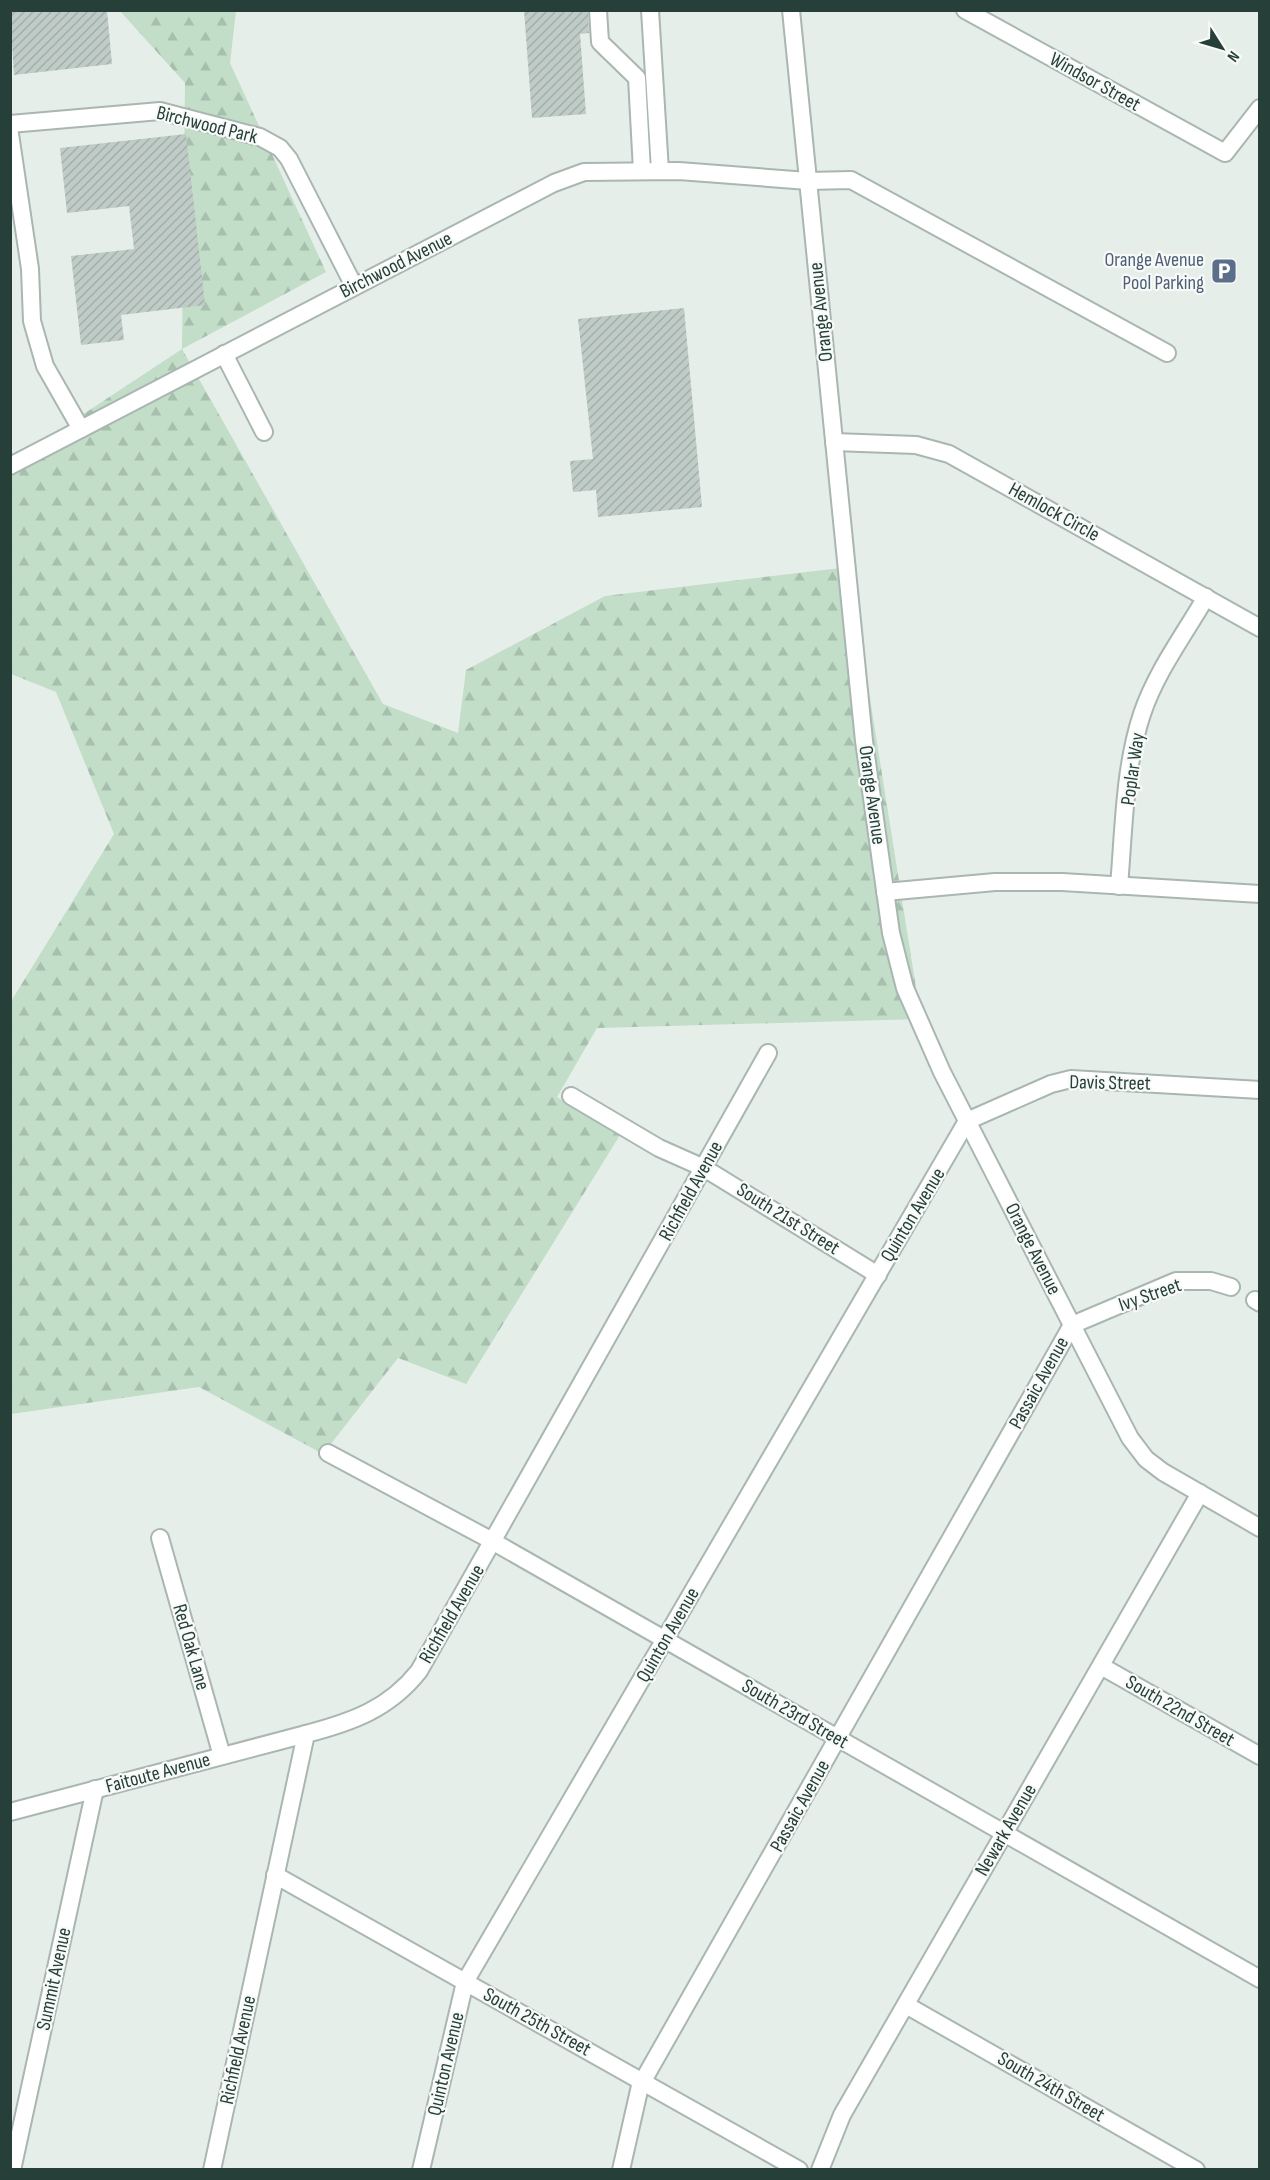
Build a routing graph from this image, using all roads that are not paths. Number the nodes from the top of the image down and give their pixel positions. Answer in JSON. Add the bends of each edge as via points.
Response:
{"nodes":[{"id":1,"x":598,"y":10,"type":"edge"},
{"id":2,"x":650,"y":10,"type":"edge"},
{"id":3,"x":791,"y":10,"type":"edge"},
{"id":4,"x":965,"y":10,"type":"edge"},
{"id":5,"x":1260,"y":108,"type":"edge"},
{"id":6,"x":10,"y":124,"type":"edge"},
{"id":7,"x":10,"y":134,"type":"edge"},
{"id":8,"x":642,"y":171,"type":"junction"},
{"id":9,"x":660,"y":171,"type":"junction"},
{"id":10,"x":808,"y":181,"type":"junction"},
{"id":11,"x":354,"y":286,"type":"junction"},
{"id":12,"x":1167,"y":352,"type":"dead end"},
{"id":13,"x":224,"y":354,"type":"junction"},
{"id":14,"x":81,"y":429,"type":"junction"},
{"id":15,"x":264,"y":432,"type":"dead end"},
{"id":16,"x":834,"y":442,"type":"junction"},
{"id":17,"x":10,"y":466,"type":"edge"},
{"id":18,"x":1206,"y":597,"type":"junction"},
{"id":19,"x":1260,"y":628,"type":"edge"},
{"id":20,"x":1119,"y":886,"type":"junction"},
{"id":21,"x":885,"y":892,"type":"junction"},
{"id":22,"x":1260,"y":894,"type":"edge"},
{"id":23,"x":768,"y":1053,"type":"dead end"},
{"id":24,"x":1260,"y":1090,"type":"edge"},
{"id":25,"x":571,"y":1096,"type":"dead end"},
{"id":26,"x":967,"y":1121,"type":"junction"},
{"id":27,"x":704,"y":1168,"type":"junction"},
{"id":28,"x":878,"y":1275,"type":"junction"},
{"id":29,"x":1231,"y":1287,"type":"dead end"},
{"id":30,"x":1072,"y":1325,"type":"junction"},
{"id":31,"x":328,"y":1453,"type":"dead end"},
{"id":32,"x":1200,"y":1493,"type":"junction"},
{"id":33,"x":1260,"y":1528,"type":"edge"},
{"id":34,"x":159,"y":1538,"type":"dead end"},
{"id":35,"x":494,"y":1543,"type":"junction"},
{"id":36,"x":665,"y":1640,"type":"junction"},
{"id":37,"x":1101,"y":1666,"type":"junction"},
{"id":38,"x":306,"y":1734,"type":"junction"},
{"id":39,"x":838,"y":1739,"type":"junction"},
{"id":40,"x":222,"y":1756,"type":"junction"},
{"id":41,"x":1260,"y":1756,"type":"edge"},
{"id":42,"x":95,"y":1789,"type":"junction"},
{"id":43,"x":10,"y":1812,"type":"edge"},
{"id":44,"x":1004,"y":1834,"type":"junction"},
{"id":45,"x":275,"y":1875,"type":"junction"},
{"id":46,"x":1260,"y":1979,"type":"edge"},
{"id":47,"x":465,"y":1982,"type":"junction"},
{"id":48,"x":906,"y":2005,"type":"junction"},
{"id":49,"x":644,"y":2082,"type":"junction"},
{"id":50,"x":12,"y":2169,"type":"edge"},
{"id":51,"x":212,"y":2169,"type":"edge"},
{"id":52,"x":421,"y":2169,"type":"edge"},
{"id":53,"x":621,"y":2169,"type":"edge"},
{"id":54,"x":799,"y":2169,"type":"edge"},
{"id":55,"x":820,"y":2169,"type":"edge"},
{"id":56,"x":1196,"y":2169,"type":"edge"}],
"edges":[{"from":1,"to":8,"type":"street","via":[[600,42],[637,78]]},
{"from":2,"to":9,"type":"street"},
{"from":3,"to":10,"type":"street","name":"Orange Avenue"},
{"from":4,"to":5,"type":"street","name":"Windsor Street","via":[[1225,153]]},
{"from":6,"to":11,"type":"street","name":"Birchwood Park","via":[[160,111],[271,142],[289,159]]},
{"from":7,"to":14,"type":"street","via":[[30,269],[32,321],[45,366]]},
{"from":8,"to":9,"type":"street","name":"Birchwood Avenue"},
{"from":8,"to":11,"type":"street","name":"Birchwood Avenue","via":[[584,172],[554,183]]},
{"from":9,"to":10,"type":"street","name":"Birchwood Avenue"},
{"from":10,"to":12,"type":"street","name":"Birchwood Avenue","via":[[851,180]]},
{"from":10,"to":16,"type":"street","name":"Orange Avenue"},
{"from":11,"to":13,"type":"street","name":"Birchwood Avenue"},
{"from":13,"to":14,"type":"street","name":"Birchwood Avenue"},
{"from":13,"to":15,"type":"street"},
{"from":14,"to":17,"type":"street","name":"Birchwood Avenue"},
{"from":16,"to":18,"type":"street","name":"Hemlock Circle","via":[[916,445],[949,454]]},
{"from":16,"to":21,"type":"street","name":"Orange Avenue","via":[[864,741]]},
{"from":18,"to":19,"type":"street","name":"Hemlock Circle"},
{"from":18,"to":20,"type":"street","name":"Poplar Way","via":[[1143,712],[1132,750]]},
{"from":20,"to":21,"type":"street","via":[[995,882]]},
{"from":20,"to":22,"type":"street"},
{"from":21,"to":26,"type":"street","name":"Orange Avenue","via":[[905,988]]},
{"from":23,"to":27,"type":"street","name":"Richfield Avenue"},
{"from":24,"to":26,"type":"street","name":"Davis Street","via":[[1071,1079]]},
{"from":25,"to":27,"type":"street","name":"South 21st Street","via":[[659,1148]]},
{"from":26,"to":28,"type":"street","name":"Quinton Avenue"},
{"from":26,"to":30,"type":"street","name":"Orange Avenue"},
{"from":27,"to":28,"type":"street","name":"South 21st Street"},
{"from":27,"to":35,"type":"street","name":"Richfield Avenue"},
{"from":28,"to":36,"type":"street","name":"Quinton Avenue"},
{"from":29,"to":30,"type":"street","name":"Ivy Street","via":[[1211,1281],[1176,1281]]},
{"from":30,"to":32,"type":"street","name":"Orange Avenue","via":[[1130,1438],[1146,1459]]},
{"from":30,"to":39,"type":"street","name":"Passaic Avenue"},
{"from":31,"to":35,"type":"street","name":"South 23rd Street"},
{"from":32,"to":33,"type":"street"},
{"from":32,"to":37,"type":"street","name":"Newark Avenue"},
{"from":34,"to":40,"type":"street","name":"Red Oak Lane"},
{"from":35,"to":36,"type":"street","name":"South 23rd Street"},
{"from":35,"to":38,"type":"street","name":"Richfield Avenue","via":[[410,1682],[389,1702],[363,1717]]},
{"from":36,"to":39,"type":"street","name":"South 23rd Street"},
{"from":36,"to":47,"type":"street","name":"Quinton Avenue"},
{"from":37,"to":41,"type":"street","name":"South 22nd Street"},
{"from":37,"to":44,"type":"street","name":"Newark Avenue"},
{"from":38,"to":40,"type":"street","name":"Faitoute Avenue"},
{"from":38,"to":45,"type":"street","name":"Richfield Avenue"},
{"from":39,"to":44,"type":"street","name":"South 23rd Street"},
{"from":39,"to":49,"type":"street","name":"Passaic Avenue"},
{"from":40,"to":42,"type":"street","name":"Faitoute Avenue"},
{"from":42,"to":43,"type":"street","name":"Faitoute Avenue"},
{"from":42,"to":50,"type":"street","name":"Summit Avenue"},
{"from":44,"to":46,"type":"street","name":"South 23rd Street"},
{"from":44,"to":48,"type":"street","name":"Newark Avenue"},
{"from":45,"to":47,"type":"street","name":"South 25th Street"},
{"from":45,"to":51,"type":"street","name":"Richfield Avenue"},
{"from":47,"to":49,"type":"street","name":"South 25th Street"},
{"from":47,"to":52,"type":"street","name":"Quinton Avenue"},
{"from":48,"to":55,"type":"street","name":"Newark Avenue","via":[[842,2115]]},
{"from":48,"to":56,"type":"street","name":"South 24th Street"},
{"from":49,"to":53,"type":"street","name":"Passaic Avenue"},
{"from":49,"to":54,"type":"street","name":"South 25th Street"}]}
